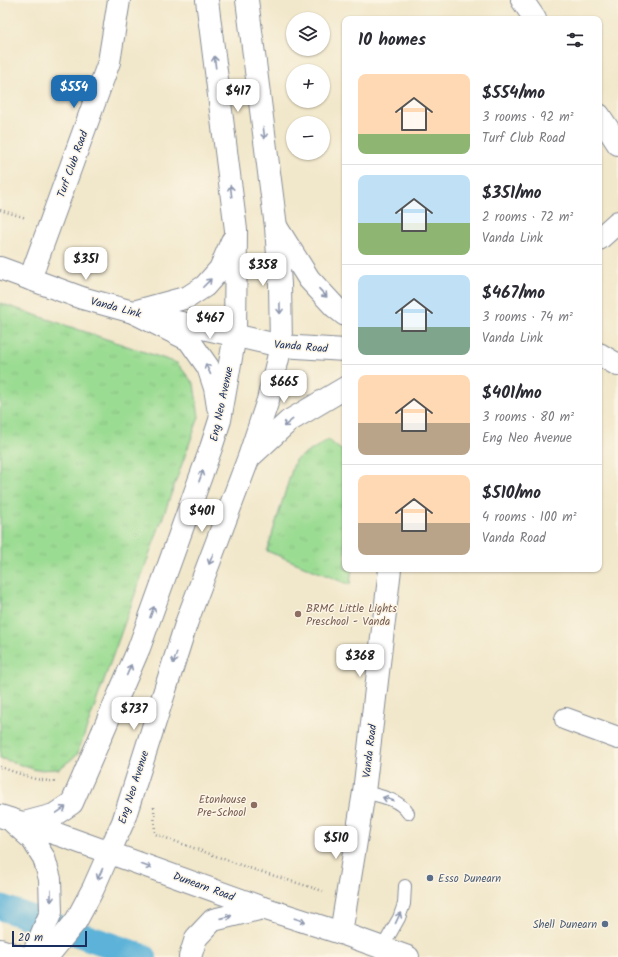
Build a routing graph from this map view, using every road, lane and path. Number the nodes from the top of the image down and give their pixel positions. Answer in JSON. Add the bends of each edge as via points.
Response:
{"nodes":[{"id":1,"x":119,"y":0,"type":"edge"},
{"id":2,"x":207,"y":0,"type":"edge"},
{"id":3,"x":247,"y":0,"type":"edge"},
{"id":4,"x":522,"y":0,"type":"edge"},
{"id":5,"x":533,"y":16,"type":"edge"},
{"id":6,"x":602,"y":120,"type":"edge"},
{"id":7,"x":618,"y":144,"type":"edge"},
{"id":8,"x":618,"y":222,"type":"edge"},
{"id":9,"x":276,"y":227,"type":"junction"},
{"id":10,"x":236,"y":230,"type":"junction"},
{"id":11,"x":602,"y":236,"type":"edge"},
{"id":12,"x":0,"y":268,"type":"edge"},
{"id":13,"x":30,"y":279,"type":"junction"},
{"id":14,"x":133,"y":312,"type":"junction"},
{"id":15,"x":342,"y":313,"type":"edge"},
{"id":16,"x":235,"y":335,"type":"junction"},
{"id":17,"x":281,"y":346,"type":"junction"},
{"id":18,"x":342,"y":350,"type":"edge"},
{"id":19,"x":602,"y":356,"type":"edge"},
{"id":20,"x":618,"y":365,"type":"edge"},
{"id":21,"x":342,"y":390,"type":"edge"},
{"id":22,"x":220,"y":420,"type":"junction"},
{"id":23,"x":249,"y":457,"type":"junction"},
{"id":24,"x":390,"y":572,"type":"edge"},
{"id":25,"x":566,"y":719,"type":"dead end"},
{"id":26,"x":618,"y":738,"type":"edge"},
{"id":27,"x":0,"y":767,"type":"edge"},
{"id":28,"x":59,"y":782,"type":"dead end"},
{"id":29,"x":364,"y":792,"type":"junction"},
{"id":30,"x":154,"y":806,"type":"dead end"},
{"id":31,"x":408,"y":812,"type":"dead end"},
{"id":32,"x":11,"y":819,"type":"edge"},
{"id":33,"x":110,"y":853,"type":"junction"},
{"id":34,"x":405,"y":886,"type":"dead end"},
{"id":35,"x":324,"y":891,"type":"dead end"},
{"id":36,"x":263,"y":908,"type":"junction"},
{"id":37,"x":341,"y":933,"type":"junction"},
{"id":38,"x":49,"y":945,"type":"edge"},
{"id":39,"x":193,"y":947,"type":"edge"},
{"id":40,"x":382,"y":948,"type":"junction"},
{"id":41,"x":0,"y":950,"type":"edge"},
{"id":42,"x":21,"y":957,"type":"edge"},
{"id":43,"x":32,"y":957,"type":"edge"},
{"id":44,"x":408,"y":957,"type":"edge"}],
"edges":[{"from":1,"to":13,"type":"main road","name":"Turf Club Road","via":[[109,62]]},
{"from":10,"to":2,"type":"main road","name":"Eng Neo Avenue","one_way":true},
{"from":3,"to":9,"type":"main road","name":"Eng Neo Avenue","one_way":true},
{"from":4,"to":5,"type":"main road"},
{"from":6,"to":7,"type":"main road"},
{"from":8,"to":11,"type":"main road"},
{"from":9,"to":15,"type":"main road","one_way":true,"via":[[309,279]]},
{"from":9,"to":17,"type":"main road","name":"Eng Neo Avenue","one_way":true},
{"from":14,"to":10,"type":"main road","one_way":true,"via":[[188,297],[205,286],[220,269]]},
{"from":10,"to":16,"type":"main road","name":"Eng Neo Avenue"},
{"from":12,"to":13,"type":"main road","name":"Vanda Link"},
{"from":13,"to":14,"type":"main road","name":"Vanda Link","via":[[82,298]]},
{"from":14,"to":16,"type":"main road","name":"Vanda Link"},
{"from":22,"to":14,"type":"main road","one_way":true,"via":[[215,388],[208,367],[189,340]]},
{"from":16,"to":17,"type":"main road","name":"Vanda Road"},
{"from":16,"to":22,"type":"main road","name":"Eng Neo Avenue"},
{"from":17,"to":18,"type":"main road","name":"Vanda Road"},
{"from":17,"to":23,"type":"main road","name":"Eng Neo Avenue","via":[[268,400]]},
{"from":19,"to":20,"type":"main road"},
{"from":21,"to":23,"type":"main road","one_way":true,"via":[[289,421]]},
{"from":32,"to":22,"type":"main road","name":"Eng Neo Avenue","one_way":true,"via":[[54,815],[72,803],[139,648]]},
{"from":23,"to":33,"type":"main road","name":"Eng Neo Avenue","one_way":true,"via":[[187,621],[123,822]]},
{"from":24,"to":29,"type":"main road","name":"Vanda Road"},
{"from":25,"to":26,"type":"main road"},
{"from":27,"to":28,"type":"path","via":[[35,779]]},
{"from":31,"to":29,"type":"lane","one_way":true,"via":[[394,800]]},
{"from":29,"to":37,"type":"main road","name":"Vanda Road"},
{"from":30,"to":35,"type":"path","via":[[155,834],[246,867]]},
{"from":32,"to":33,"type":"main road","name":"Dunearn Road"},
{"from":32,"to":38,"type":"main road","one_way":true,"via":[[32,839],[44,858],[50,879]]},
{"from":33,"to":36,"type":"main road","name":"Dunearn Road","one_way":true},
{"from":33,"to":38,"type":"main road","name":"Eng Neo Avenue","one_way":true,"via":[[76,921]]},
{"from":40,"to":34,"type":"lane","one_way":true,"via":[[399,918],[404,904]]},
{"from":36,"to":37,"type":"main road","name":"Dunearn Road","one_way":true},
{"from":39,"to":36,"type":"main road","one_way":true,"via":[[213,920]]},
{"from":37,"to":40,"type":"main road","name":"Dunearn Road"},
{"from":38,"to":43,"type":"main road"},
{"from":40,"to":44,"type":"main road","name":"Dunearn Road"},
{"from":41,"to":42,"type":"main road"}]}
